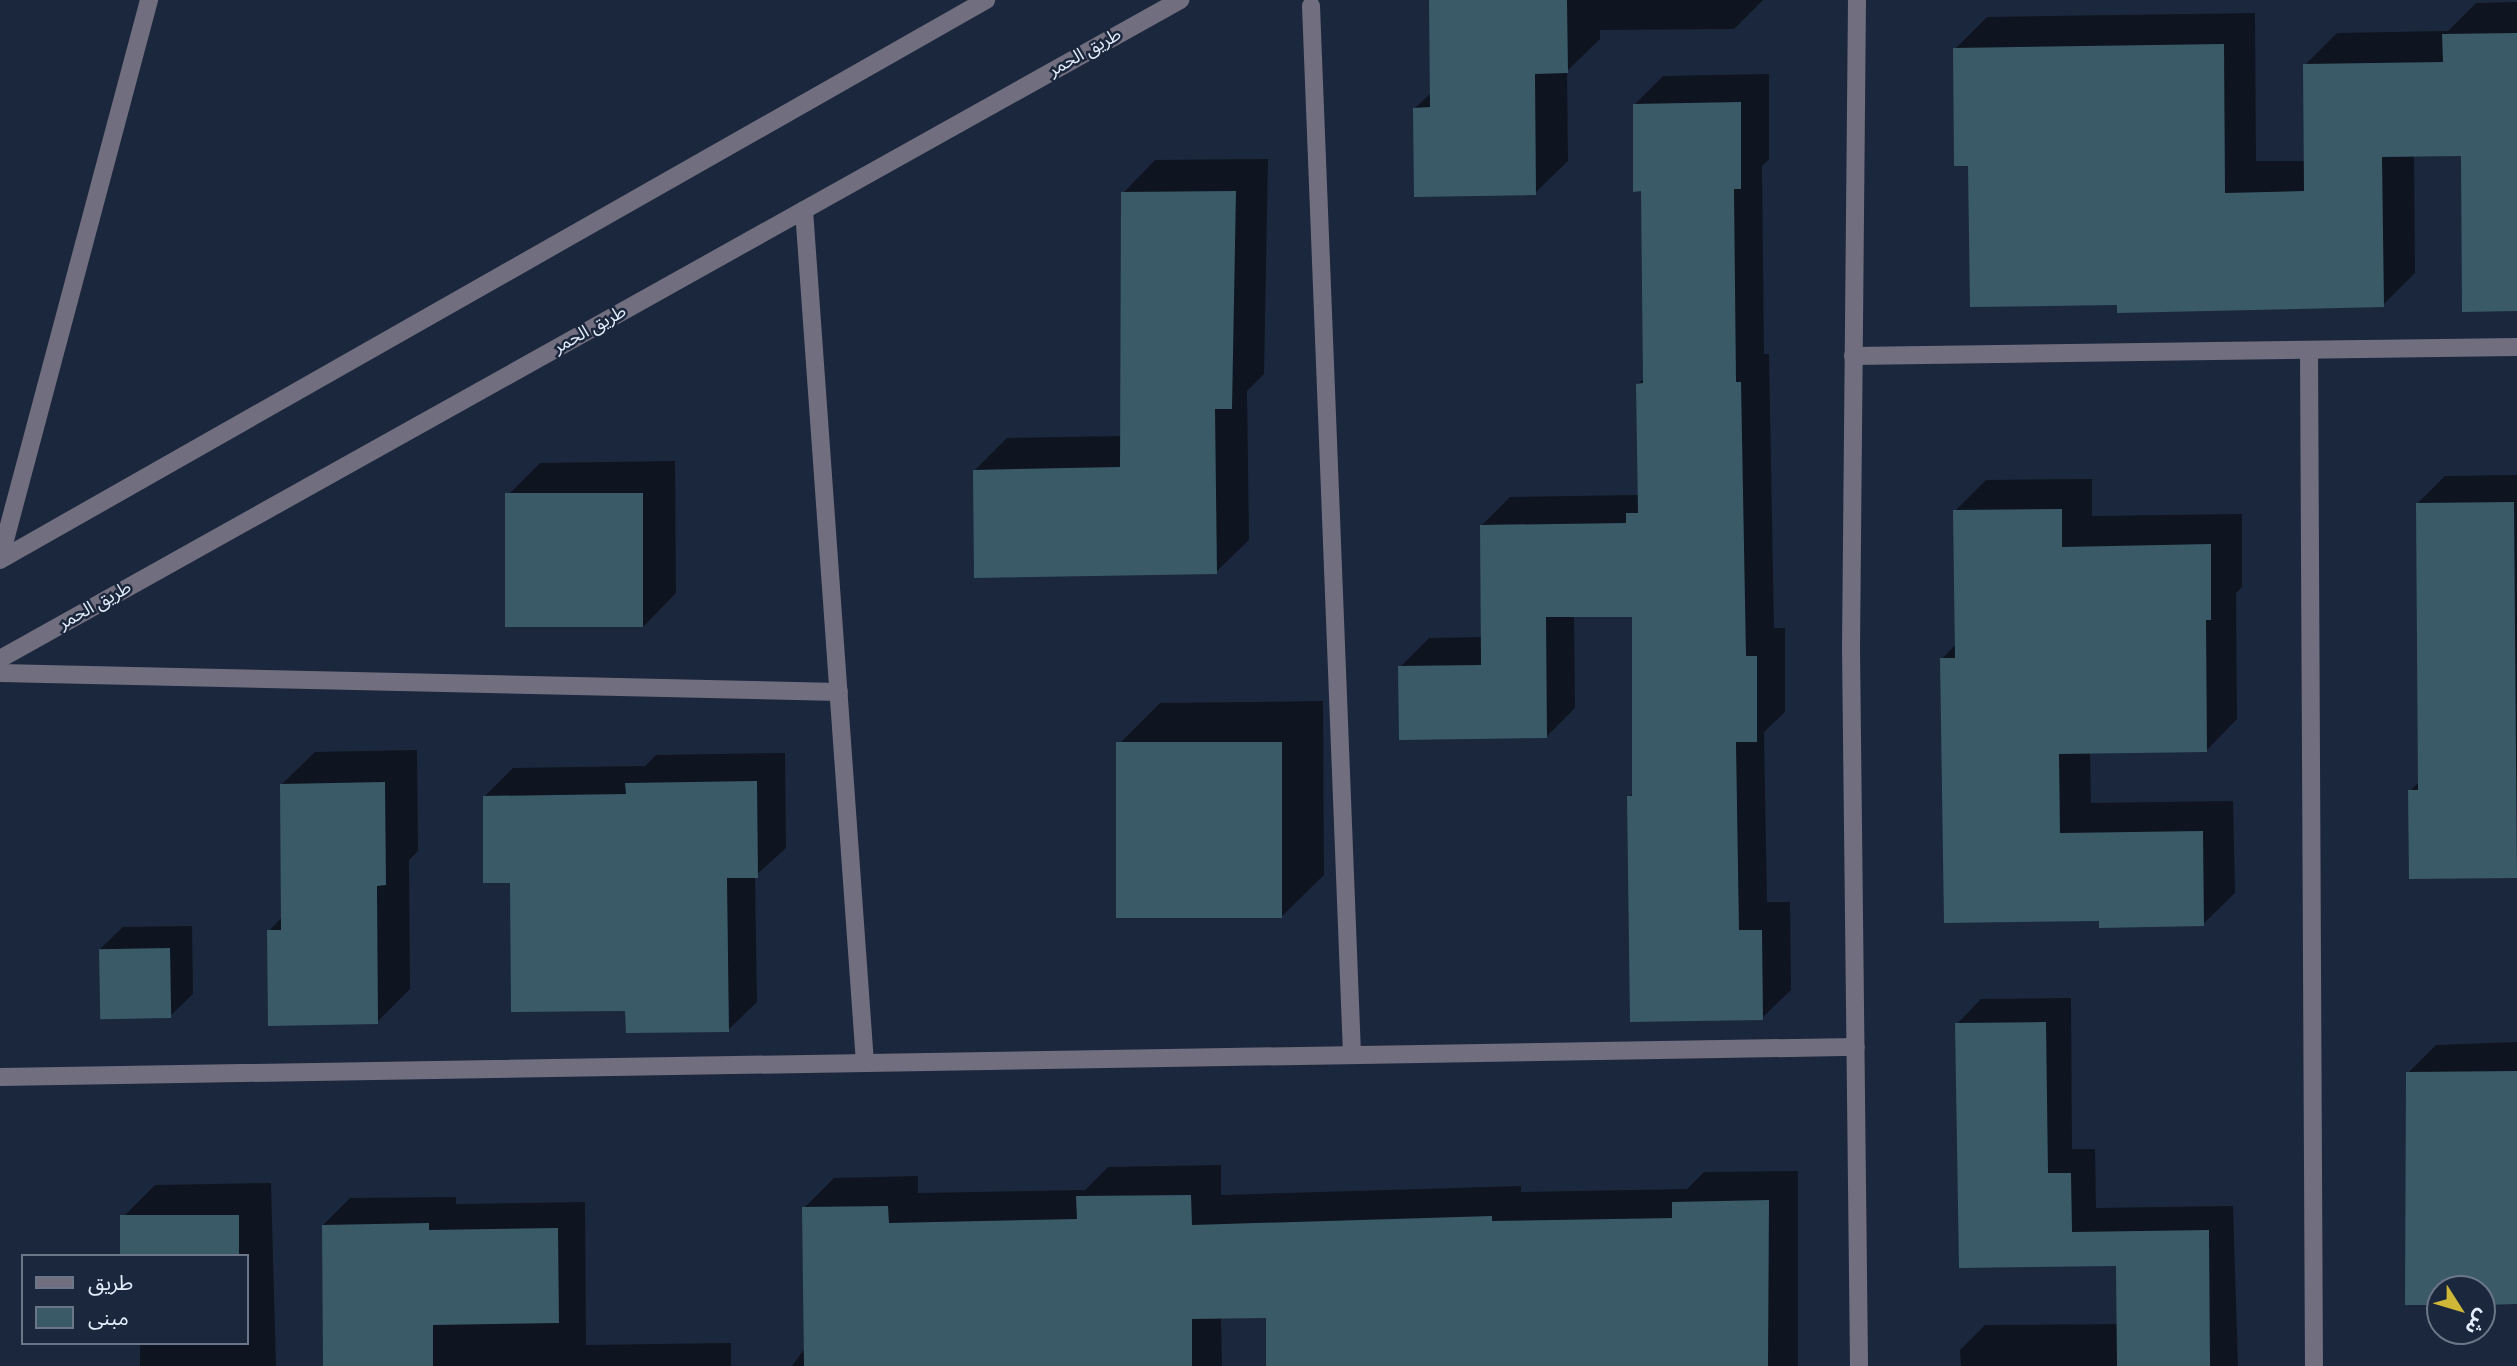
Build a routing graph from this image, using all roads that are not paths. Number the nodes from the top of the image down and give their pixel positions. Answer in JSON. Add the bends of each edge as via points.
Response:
{"nodes":[{"id":1,"x":149,"y":0,"type":"edge"},
{"id":2,"x":986,"y":0,"type":"edge"},
{"id":3,"x":1180,"y":0,"type":"edge"},
{"id":4,"x":1857,"y":0,"type":"edge"},
{"id":5,"x":1311,"y":6,"type":"dead end"},
{"id":6,"x":804,"y":211,"type":"junction"},
{"id":7,"x":2517,"y":347,"type":"edge"},
{"id":8,"x":2309,"y":350,"type":"junction"},
{"id":9,"x":1853,"y":356,"type":"junction"},
{"id":10,"x":0,"y":560,"type":"edge"},
{"id":11,"x":0,"y":659,"type":"edge"},
{"id":12,"x":0,"y":673,"type":"edge"},
{"id":13,"x":839,"y":692,"type":"junction"},
{"id":14,"x":1856,"y":1047,"type":"junction"},
{"id":15,"x":1352,"y":1055,"type":"junction"},
{"id":16,"x":865,"y":1063,"type":"junction"},
{"id":17,"x":0,"y":1077,"type":"edge"},
{"id":18,"x":1859,"y":1366,"type":"edge"},
{"id":19,"x":2314,"y":1366,"type":"edge"}],
"edges":[{"from":1,"to":10,"type":"street"},
{"from":2,"to":10,"type":"street"},
{"from":3,"to":6,"type":"street","name":"طريق الحمر"},
{"from":4,"to":9,"type":"street"},
{"from":5,"to":15,"type":"street"},
{"from":6,"to":11,"type":"street","name":"طريق الحمر"},
{"from":6,"to":13,"type":"street"},
{"from":7,"to":8,"type":"street"},
{"from":8,"to":9,"type":"street"},
{"from":8,"to":19,"type":"street"},
{"from":9,"to":14,"type":"street"},
{"from":12,"to":13,"type":"street"},
{"from":13,"to":16,"type":"street"},
{"from":14,"to":15,"type":"street"},
{"from":14,"to":18,"type":"street"},
{"from":15,"to":16,"type":"street"},
{"from":16,"to":17,"type":"street"}]}
